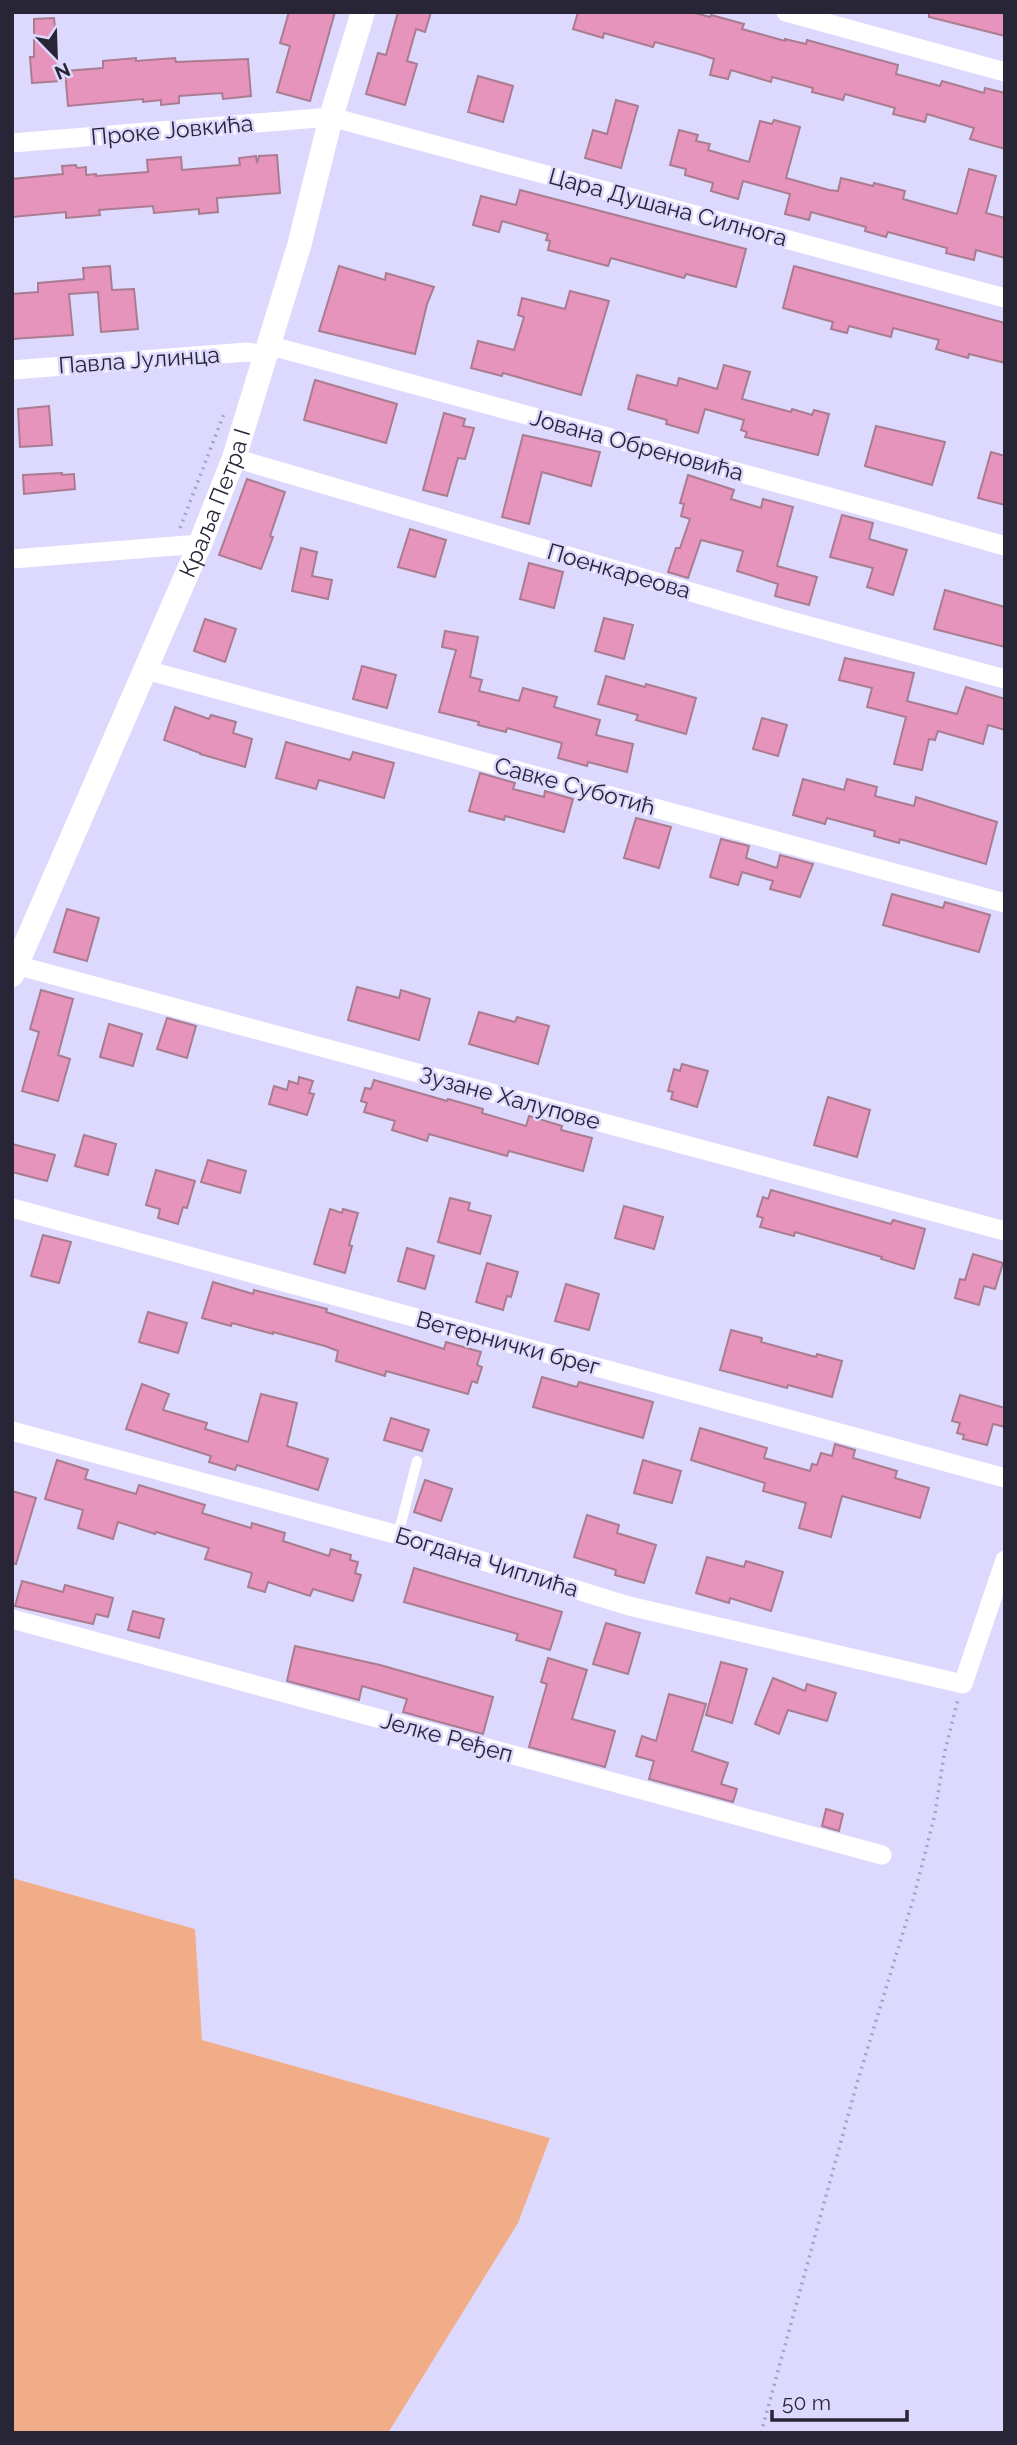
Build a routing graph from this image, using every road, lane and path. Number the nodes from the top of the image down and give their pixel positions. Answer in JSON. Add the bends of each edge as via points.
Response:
{"nodes":[{"id":1,"x":363,"y":12,"type":"edge"},
{"id":2,"x":786,"y":12,"type":"edge"},
{"id":3,"x":1005,"y":72,"type":"edge"},
{"id":4,"x":331,"y":117,"type":"junction"},
{"id":5,"x":12,"y":143,"type":"edge"},
{"id":6,"x":1005,"y":298,"type":"edge"},
{"id":7,"x":267,"y":350,"type":"junction"},
{"id":8,"x":12,"y":370,"type":"edge"},
{"id":9,"x":227,"y":404,"type":"dead end"},
{"id":10,"x":234,"y":458,"type":"junction"},
{"id":11,"x":200,"y":544,"type":"junction"},
{"id":12,"x":173,"y":546,"type":"junction"},
{"id":13,"x":1005,"y":546,"type":"edge"},
{"id":14,"x":12,"y":559,"type":"edge"},
{"id":15,"x":146,"y":670,"type":"junction"},
{"id":16,"x":1005,"y":679,"type":"edge"},
{"id":17,"x":1005,"y":903,"type":"edge"},
{"id":18,"x":14,"y":970,"type":"edge"},
{"id":19,"x":12,"y":1208,"type":"edge"},
{"id":20,"x":1005,"y":1231,"type":"edge"},
{"id":21,"x":12,"y":1431,"type":"edge"},
{"id":22,"x":417,"y":1461,"type":"dead end"},
{"id":23,"x":1005,"y":1478,"type":"edge"},
{"id":24,"x":398,"y":1535,"type":"junction"},
{"id":25,"x":1005,"y":1560,"type":"edge"},
{"id":26,"x":12,"y":1619,"type":"edge"},
{"id":27,"x":963,"y":1684,"type":"junction"},
{"id":28,"x":881,"y":1855,"type":"dead end"},
{"id":29,"x":761,"y":2433,"type":"edge"}],
"edges":[{"from":1,"to":4,"type":"street","name":"Краља Петра I"},
{"from":2,"to":3,"type":"street"},
{"from":4,"to":5,"type":"street","name":"Проке Јовкића"},
{"from":4,"to":6,"type":"street","name":"Цара Душана Силнога"},
{"from":4,"to":7,"type":"street","name":"Краља Петра I"},
{"from":7,"to":8,"type":"street","name":"Павла Јулинца"},
{"from":7,"to":10,"type":"street","name":"Краља Петра I"},
{"from":7,"to":13,"type":"street","name":"Јована Обреновића"},
{"from":9,"to":12,"type":"path"},
{"from":10,"to":11,"type":"street","name":"Краља Петра I"},
{"from":10,"to":16,"type":"street","name":"Поенкареова","via":[[767,615]]},
{"from":11,"to":12,"type":"street"},
{"from":11,"to":15,"type":"street","name":"Краља Петра I"},
{"from":12,"to":14,"type":"street"},
{"from":15,"to":17,"type":"street","name":"Савке Суботић"},
{"from":15,"to":18,"type":"street","name":"Краља Петра I"},
{"from":18,"to":20,"type":"street","name":"Зузане Халупове"},
{"from":19,"to":23,"type":"street","name":"Ветернички брег"},
{"from":21,"to":24,"type":"street","name":"Богдана Чиплића"},
{"from":22,"to":24,"type":"lane"},
{"from":24,"to":27,"type":"street","name":"Богдана Чиплића","via":[[629,1606]]},
{"from":25,"to":27,"type":"street"},
{"from":26,"to":28,"type":"street","name":"Јелке Ређеп"},
{"from":27,"to":29,"type":"path","via":[[913,1900],[857,2083]]}]}
